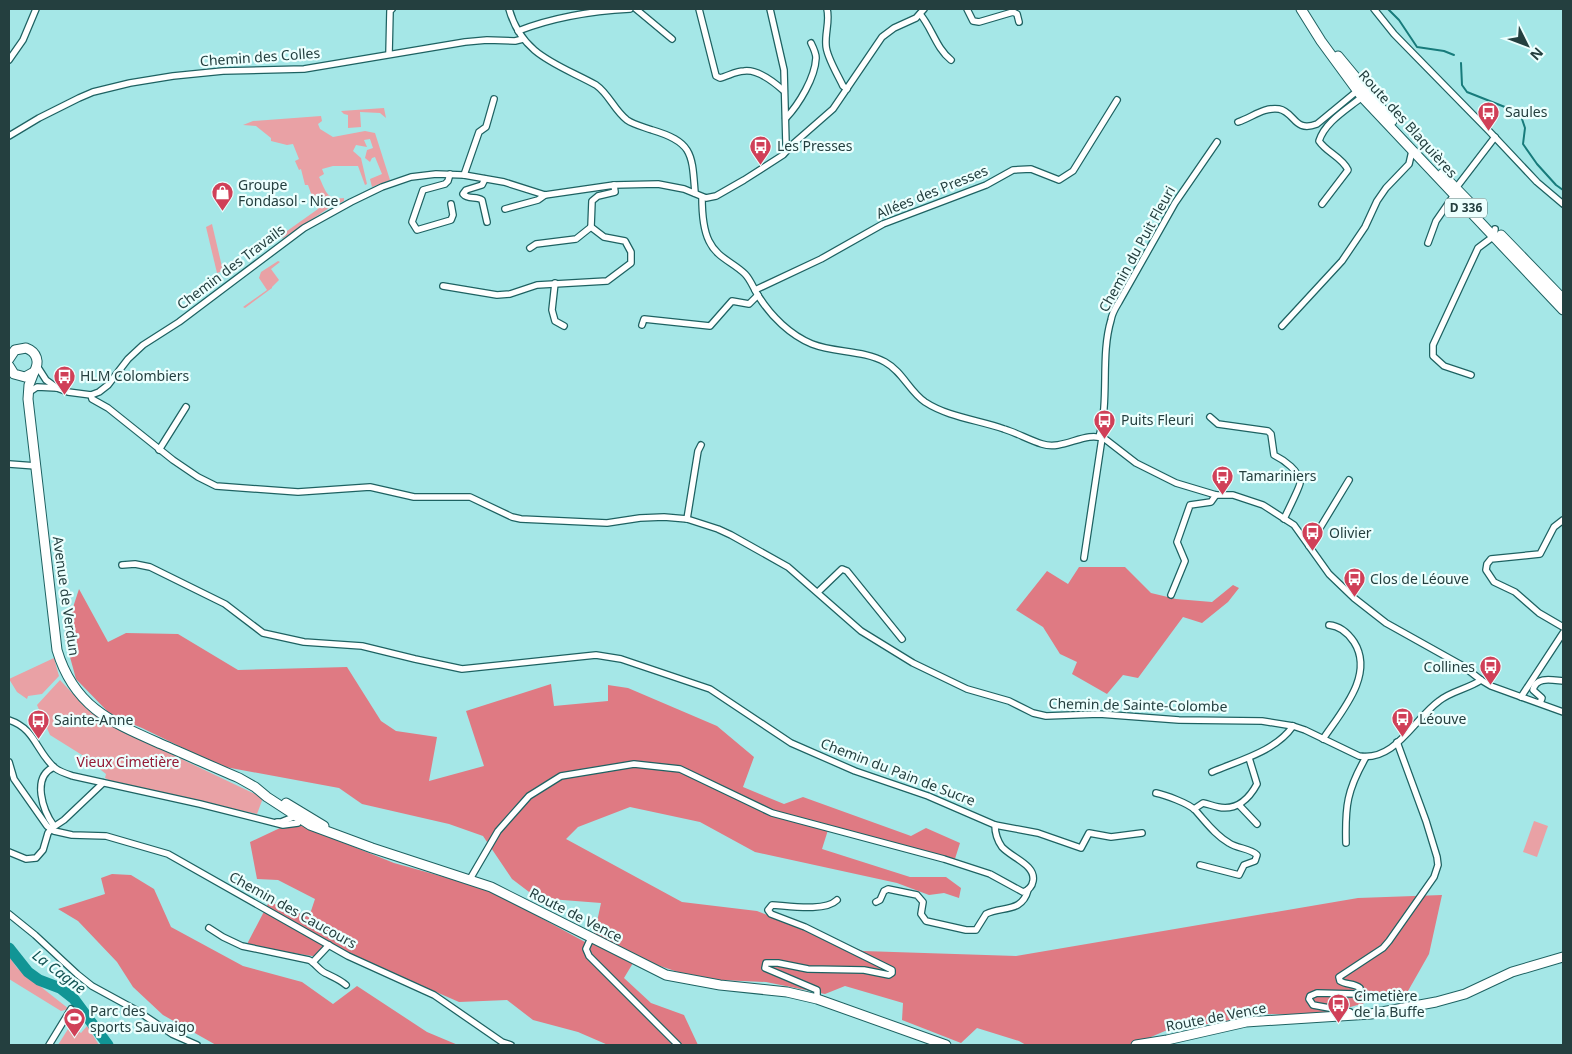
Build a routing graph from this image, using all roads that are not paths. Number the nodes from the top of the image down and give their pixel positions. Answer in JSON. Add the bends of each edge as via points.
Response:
{"nodes":[{"id":1,"x":36,"y":9,"type":"edge"},
{"id":2,"x":392,"y":9,"type":"edge"},
{"id":3,"x":509,"y":9,"type":"edge"},
{"id":4,"x":630,"y":9,"type":"edge"},
{"id":5,"x":636,"y":9,"type":"edge"},
{"id":6,"x":699,"y":9,"type":"edge"},
{"id":7,"x":770,"y":9,"type":"edge"},
{"id":8,"x":828,"y":9,"type":"edge"},
{"id":9,"x":967,"y":9,"type":"edge"},
{"id":10,"x":1374,"y":9,"type":"edge"},
{"id":11,"x":922,"y":12,"type":"edge"},
{"id":12,"x":1303,"y":12,"type":"edge"},
{"id":13,"x":1019,"y":22,"type":"dead end"},
{"id":14,"x":518,"y":31,"type":"junction"},
{"id":15,"x":523,"y":39,"type":"junction"},
{"id":16,"x":672,"y":39,"type":"dead end"},
{"id":17,"x":811,"y":42,"type":"dead end"},
{"id":18,"x":389,"y":54,"type":"junction"},
{"id":19,"x":9,"y":60,"type":"edge"},
{"id":20,"x":951,"y":60,"type":"dead end"},
{"id":21,"x":847,"y":90,"type":"junction"},
{"id":22,"x":784,"y":91,"type":"junction"},
{"id":23,"x":1359,"y":94,"type":"junction"},
{"id":24,"x":494,"y":99,"type":"dead end"},
{"id":25,"x":1117,"y":100,"type":"dead end"},
{"id":26,"x":786,"y":118,"type":"junction"},
{"id":27,"x":1238,"y":122,"type":"dead end"},
{"id":28,"x":9,"y":136,"type":"edge"},
{"id":29,"x":1495,"y":137,"type":"junction"},
{"id":30,"x":1217,"y":142,"type":"dead end"},
{"id":31,"x":788,"y":149,"type":"junction"},
{"id":32,"x":1412,"y":151,"type":"junction"},
{"id":33,"x":450,"y":174,"type":"junction"},
{"id":34,"x":464,"y":176,"type":"junction"},
{"id":35,"x":485,"y":179,"type":"junction"},
{"id":36,"x":614,"y":185,"type":"junction"},
{"id":37,"x":1455,"y":191,"type":"junction"},
{"id":38,"x":695,"y":193,"type":"junction"},
{"id":39,"x":545,"y":194,"type":"junction"},
{"id":40,"x":702,"y":197,"type":"junction"},
{"id":41,"x":451,"y":204,"type":"dead end"},
{"id":42,"x":1322,"y":204,"type":"dead end"},
{"id":43,"x":1563,"y":204,"type":"edge"},
{"id":44,"x":505,"y":209,"type":"dead end"},
{"id":45,"x":487,"y":222,"type":"dead end"},
{"id":46,"x":591,"y":227,"type":"junction"},
{"id":47,"x":1495,"y":232,"type":"junction"},
{"id":48,"x":1428,"y":242,"type":"dead end"},
{"id":49,"x":530,"y":248,"type":"dead end"},
{"id":50,"x":555,"y":283,"type":"junction"},
{"id":51,"x":443,"y":286,"type":"dead end"},
{"id":52,"x":756,"y":293,"type":"junction"},
{"id":53,"x":1563,"y":299,"type":"edge"},
{"id":54,"x":1563,"y":310,"type":"edge"},
{"id":55,"x":642,"y":325,"type":"dead end"},
{"id":56,"x":564,"y":326,"type":"dead end"},
{"id":57,"x":1282,"y":326,"type":"dead end"},
{"id":58,"x":9,"y":363,"type":"edge"},
{"id":59,"x":33,"y":372,"type":"junction"},
{"id":60,"x":1471,"y":375,"type":"dead end"},
{"id":61,"x":18,"y":376,"type":"junction"},
{"id":62,"x":46,"y":380,"type":"junction"},
{"id":63,"x":57,"y":388,"type":"junction"},
{"id":64,"x":99,"y":392,"type":"junction"},
{"id":65,"x":91,"y":395,"type":"junction"},
{"id":66,"x":28,"y":396,"type":"junction"},
{"id":67,"x":186,"y":407,"type":"dead end"},
{"id":68,"x":108,"y":408,"type":"junction"},
{"id":69,"x":1210,"y":417,"type":"dead end"},
{"id":70,"x":1099,"y":437,"type":"junction"},
{"id":71,"x":700,"y":445,"type":"dead end"},
{"id":72,"x":159,"y":450,"type":"junction"},
{"id":73,"x":9,"y":464,"type":"edge"},
{"id":74,"x":36,"y":466,"type":"junction"},
{"id":75,"x":1349,"y":480,"type":"dead end"},
{"id":76,"x":1216,"y":495,"type":"junction"},
{"id":77,"x":687,"y":519,"type":"junction"},
{"id":78,"x":1284,"y":519,"type":"junction"},
{"id":79,"x":1563,"y":520,"type":"edge"},
{"id":80,"x":1309,"y":546,"type":"junction"},
{"id":81,"x":1084,"y":558,"type":"dead end"},
{"id":82,"x":122,"y":565,"type":"dead end"},
{"id":83,"x":818,"y":592,"type":"junction"},
{"id":84,"x":1171,"y":595,"type":"dead end"},
{"id":85,"x":1329,"y":625,"type":"dead end"},
{"id":86,"x":1563,"y":627,"type":"edge"},
{"id":87,"x":1563,"y":633,"type":"edge"},
{"id":88,"x":902,"y":639,"type":"dead end"},
{"id":89,"x":1481,"y":680,"type":"junction"},
{"id":90,"x":1563,"y":681,"type":"edge"},
{"id":91,"x":1521,"y":697,"type":"junction"},
{"id":92,"x":1540,"y":703,"type":"junction"},
{"id":93,"x":1563,"y":712,"type":"edge"},
{"id":94,"x":9,"y":720,"type":"edge"},
{"id":95,"x":1293,"y":726,"type":"junction"},
{"id":96,"x":1323,"y":739,"type":"junction"},
{"id":97,"x":1398,"y":742,"type":"junction"},
{"id":98,"x":1366,"y":757,"type":"junction"},
{"id":99,"x":1249,"y":758,"type":"junction"},
{"id":100,"x":9,"y":762,"type":"edge"},
{"id":101,"x":54,"y":767,"type":"junction"},
{"id":102,"x":1212,"y":772,"type":"dead end"},
{"id":103,"x":103,"y":783,"type":"junction"},
{"id":104,"x":255,"y":786,"type":"junction"},
{"id":105,"x":1156,"y":793,"type":"dead end"},
{"id":106,"x":288,"y":804,"type":"junction"},
{"id":107,"x":1239,"y":806,"type":"junction"},
{"id":108,"x":1194,"y":810,"type":"junction"},
{"id":109,"x":298,"y":817,"type":"junction"},
{"id":110,"x":1258,"y":824,"type":"dead end"},
{"id":111,"x":995,"y":825,"type":"junction"},
{"id":112,"x":53,"y":828,"type":"junction"},
{"id":113,"x":323,"y":828,"type":"junction"},
{"id":114,"x":1142,"y":834,"type":"dead end"},
{"id":115,"x":1346,"y":843,"type":"dead end"},
{"id":116,"x":9,"y":852,"type":"edge"},
{"id":117,"x":1200,"y":865,"type":"dead end"},
{"id":118,"x":470,"y":879,"type":"junction"},
{"id":119,"x":1028,"y":890,"type":"junction"},
{"id":120,"x":837,"y":900,"type":"dead end"},
{"id":121,"x":876,"y":902,"type":"dead end"},
{"id":122,"x":9,"y":914,"type":"edge"},
{"id":123,"x":209,"y":928,"type":"dead end"},
{"id":124,"x":591,"y":938,"type":"junction"},
{"id":125,"x":329,"y":945,"type":"junction"},
{"id":126,"x":1563,"y":958,"type":"edge"},
{"id":127,"x":313,"y":962,"type":"junction"},
{"id":128,"x":346,"y":985,"type":"dead end"},
{"id":129,"x":817,"y":999,"type":"junction"},
{"id":130,"x":72,"y":1009,"type":"dead end"},
{"id":131,"x":1352,"y":1016,"type":"junction"},
{"id":132,"x":502,"y":1043,"type":"edge"},
{"id":133,"x":49,"y":1045,"type":"edge"},
{"id":134,"x":197,"y":1045,"type":"edge"},
{"id":135,"x":511,"y":1045,"type":"edge"},
{"id":136,"x":678,"y":1045,"type":"edge"},
{"id":137,"x":946,"y":1045,"type":"edge"},
{"id":138,"x":1136,"y":1045,"type":"edge"}],
"edges":[{"from":1,"to":19,"type":"street","via":[[23,40]]},
{"from":2,"to":18,"type":"street"},
{"from":3,"to":14,"type":"street"},
{"from":4,"to":14,"type":"street","via":[[591,11]]},
{"from":5,"to":16,"type":"street"},
{"from":6,"to":22,"type":"street","via":[[716,76],[720,78],[749,71],[774,82]]},
{"from":7,"to":22,"type":"street","via":[[784,70]]},
{"from":8,"to":21,"type":"street","via":[[826,48]]},
{"from":9,"to":13,"type":"street","via":[[973,21],[1013,12]]},
{"from":10,"to":29,"type":"street","via":[[1394,34]]},
{"from":11,"to":20,"type":"street","via":[[942,53]]},
{"from":11,"to":21,"type":"street","via":[[882,37]]},
{"from":12,"to":23,"type":"main road","name":"Route des Blaquières","number":"D 336"},
{"from":12,"to":37,"type":"main road","name":"Route des Blaquières","number":"D 336","via":[[1368,94]]},
{"from":14,"to":15,"type":"street"},
{"from":15,"to":18,"type":"street","name":"Chemin des Colles","via":[[465,42]]},
{"from":15,"to":38,"type":"street","via":[[554,65],[602,89],[628,121],[670,135],[682,143],[691,156]]},
{"from":17,"to":26,"type":"street","via":[[816,56],[813,70],[799,104]]},
{"from":18,"to":28,"type":"street","name":"Chemin des Colles","via":[[304,69],[223,71],[130,83],[79,98]]},
{"from":21,"to":31,"type":"street","via":[[830,112]]},
{"from":22,"to":26,"type":"street"},
{"from":23,"to":27,"type":"street","via":[[1310,127],[1303,127],[1282,110],[1274,109],[1260,110]]},
{"from":23,"to":32,"type":"main road","name":"Route des Blaquières","number":"D 336"},
{"from":23,"to":42,"type":"street","via":[[1321,134],[1319,141],[1322,146],[1345,163],[1348,170]]},
{"from":24,"to":34,"type":"street","via":[[486,127],[479,132]]},
{"from":25,"to":52,"type":"street","name":"Allées des Presses","via":[[1072,171],[1059,180],[1032,169],[1013,170],[986,184],[883,224]]},
{"from":26,"to":31,"type":"street"},
{"from":29,"to":37,"type":"street"},
{"from":29,"to":43,"type":"street","via":[[1537,182]]},
{"from":30,"to":70,"type":"street","name":"Chemin du Puit Fleuri","via":[[1175,203],[1111,319]]},
{"from":31,"to":40,"type":"street","via":[[777,160],[723,193]]},
{"from":32,"to":37,"type":"main road","name":"Route des Blaquières","number":"D 336"},
{"from":32,"to":57,"type":"street","via":[[1409,164],[1377,201],[1365,227],[1342,261]]},
{"from":33,"to":34,"type":"street","name":"Chemin des Travails"},
{"from":33,"to":41,"type":"street","via":[[445,184],[422,190],[412,222],[417,230],[451,220]]},
{"from":33,"to":64,"type":"street","name":"Chemin des Travails","via":[[422,175],[396,182],[318,219],[179,322],[143,344]]},
{"from":34,"to":35,"type":"street","name":"Chemin des Travails"},
{"from":35,"to":39,"type":"street","name":"Chemin des Travails"},
{"from":35,"to":45,"type":"street","via":[[463,194],[482,200]]},
{"from":36,"to":38,"type":"street","name":"Chemin des Travails","via":[[658,184]]},
{"from":36,"to":39,"type":"street","name":"Chemin des Travails"},
{"from":36,"to":46,"type":"street","via":[[615,192],[592,201]]},
{"from":37,"to":47,"type":"main road","name":"Route des Blaquières","number":"D 336"},
{"from":37,"to":48,"type":"street","via":[[1436,221]]},
{"from":38,"to":40,"type":"street","name":"Chemin des Travails"},
{"from":39,"to":44,"type":"street","name":"Chemin des Travails","via":[[538,200]]},
{"from":40,"to":52,"type":"street","via":[[709,241],[719,255],[746,275]]},
{"from":46,"to":49,"type":"street","via":[[576,239],[536,244]]},
{"from":46,"to":50,"type":"street","via":[[604,237],[625,242],[631,252],[631,263],[607,281]]},
{"from":47,"to":53,"type":"main road","name":"Route des Blaquières","number":"D 336"},
{"from":47,"to":54,"type":"main road","name":"Route des Blaquières","number":"D 336"},
{"from":47,"to":60,"type":"street","via":[[1478,248],[1434,345],[1433,356],[1444,366]]},
{"from":50,"to":51,"type":"street","via":[[496,295]]},
{"from":50,"to":56,"type":"street","via":[[552,310],[555,322]]},
{"from":52,"to":55,"type":"street","via":[[749,304],[732,301],[710,326],[644,319]]},
{"from":52,"to":70,"type":"street","via":[[773,316],[806,341],[888,363],[919,398],[934,406],[1044,445],[1057,446]]},
{"from":58,"to":59,"type":"main road","via":[[18,348],[30,349],[35,354]]},
{"from":58,"to":61,"type":"main road"},
{"from":59,"to":61,"type":"main road"},
{"from":59,"to":62,"type":"street","name":"Chemin des Travails"},
{"from":59,"to":62,"type":"street","name":"Chemin des Travails"},
{"from":59,"to":66,"type":"main road","name":"Avenue de Verdun"},
{"from":61,"to":66,"type":"main road","name":"Avenue de Verdun"},
{"from":62,"to":63,"type":"street","name":"Chemin des Travails"},
{"from":63,"to":65,"type":"street","name":"Chemin des Travails"},
{"from":63,"to":66,"type":"street","via":[[37,387]]},
{"from":64,"to":65,"type":"street","name":"Chemin des Travails"},
{"from":64,"to":68,"type":"street","name":"Chemin de Sainte-Colombe"},
{"from":65,"to":68,"type":"street","name":"Chemin de Sainte-Colombe","via":[[92,399]]},
{"from":66,"to":74,"type":"main road","name":"Avenue de Verdun"},
{"from":67,"to":72,"type":"street"},
{"from":68,"to":72,"type":"street","name":"Chemin de Sainte-Colombe"},
{"from":69,"to":78,"type":"street","via":[[1218,424],[1271,434],[1274,455],[1292,468],[1300,485]]},
{"from":70,"to":76,"type":"street","via":[[1136,463],[1176,483]]},
{"from":70,"to":81,"type":"street","name":"Chemin du Puit Fleuri"},
{"from":71,"to":77,"type":"street"},
{"from":72,"to":77,"type":"street","name":"Chemin de Sainte-Colombe","via":[[207,482],[226,487],[298,492],[370,487],[414,497],[470,497],[521,519],[600,523],[640,518]]},
{"from":73,"to":74,"type":"street"},
{"from":74,"to":104,"type":"main road","name":"Avenue de Verdun","via":[[56,645],[73,685],[92,707],[110,721]]},
{"from":75,"to":80,"type":"street"},
{"from":76,"to":78,"type":"street","via":[[1233,494],[1262,505]]},
{"from":76,"to":84,"type":"street","via":[[1211,502],[1190,505],[1177,542],[1185,561]]},
{"from":77,"to":83,"type":"street","name":"Chemin de Sainte-Colombe","via":[[731,535],[773,557]]},
{"from":78,"to":80,"type":"street","via":[[1294,525]]},
{"from":79,"to":86,"type":"street","via":[[1554,527],[1540,554],[1491,559],[1486,570],[1494,582],[1515,592],[1539,613]]},
{"from":80,"to":89,"type":"street","via":[[1334,580],[1371,612]]},
{"from":82,"to":111,"type":"street","name":"Chemin du Pain de Sucre","via":[[150,567],[225,604],[263,633],[304,642],[362,646],[462,669],[596,655],[621,659],[710,689],[791,743]]},
{"from":83,"to":88,"type":"street","via":[[842,569],[847,571]]},
{"from":83,"to":95,"type":"street","name":"Chemin de Sainte-Colombe","via":[[861,631],[913,663],[967,689],[1008,701],[1033,713],[1046,716],[1099,714],[1179,720],[1262,721]]},
{"from":85,"to":96,"type":"street","via":[[1351,637],[1361,665],[1356,688]]},
{"from":87,"to":91,"type":"street"},
{"from":89,"to":91,"type":"street"},
{"from":89,"to":97,"type":"street","via":[[1438,701]]},
{"from":90,"to":92,"type":"street","via":[[1549,679],[1536,683],[1534,690],[1542,698]]},
{"from":91,"to":92,"type":"street"},
{"from":92,"to":93,"type":"street"},
{"from":94,"to":101,"type":"street","via":[[28,730]]},
{"from":95,"to":96,"type":"street","name":"Chemin de Sainte-Colombe"},
{"from":95,"to":99,"type":"street","via":[[1281,740]]},
{"from":96,"to":98,"type":"street","name":"Chemin de Sainte-Colombe"},
{"from":97,"to":98,"type":"street","via":[[1375,756]]},
{"from":97,"to":131,"type":"street","via":[[1438,865],[1434,877],[1389,941],[1339,977],[1340,981],[1357,986],[1360,991],[1357,994],[1317,993],[1310,996],[1312,1005],[1350,1012]]},
{"from":98,"to":115,"type":"street","via":[[1346,804]]},
{"from":99,"to":102,"type":"street"},
{"from":99,"to":107,"type":"street","via":[[1257,784]]},
{"from":100,"to":112,"type":"street","via":[[14,779],[47,826]]},
{"from":101,"to":103,"type":"street","via":[[73,776]]},
{"from":101,"to":112,"type":"street","via":[[42,778],[41,789],[45,811]]},
{"from":103,"to":109,"type":"street","via":[[272,822]]},
{"from":103,"to":112,"type":"street"},
{"from":104,"to":106,"type":"main road","name":"Route de Vence"},
{"from":104,"to":109,"type":"main road","name":"Avenue de Verdun"},
{"from":105,"to":108,"type":"street"},
{"from":106,"to":109,"type":"street","name":"Route de Vence"},
{"from":106,"to":113,"type":"main road","name":"Route de Vence"},
{"from":107,"to":108,"type":"street","via":[[1230,808],[1205,803]]},
{"from":107,"to":110,"type":"street"},
{"from":108,"to":117,"type":"street","via":[[1211,830],[1227,842],[1257,855],[1255,861],[1244,865],[1239,875]]},
{"from":109,"to":113,"type":"main road","name":"Avenue de Verdun"},
{"from":111,"to":114,"type":"street","name":"Chemin du Pain de Sucre","via":[[1038,833],[1081,848],[1089,833],[1112,837]]},
{"from":111,"to":119,"type":"street","via":[[995,833],[1003,848],[1031,870],[1033,885]]},
{"from":112,"to":116,"type":"street","via":[[36,858],[26,859]]},
{"from":112,"to":125,"type":"street","name":"Chemin des Caucours","via":[[72,835],[106,836],[168,854]]},
{"from":113,"to":118,"type":"main road","name":"Route de Vence","via":[[346,839]]},
{"from":118,"to":119,"type":"street","via":[[498,831],[529,796],[561,776],[634,764],[680,769],[772,813],[944,859],[990,874],[1023,892]]},
{"from":118,"to":124,"type":"main road","name":"Route de Vence"},
{"from":119,"to":121,"type":"street","via":[[1018,905],[986,914],[976,930],[926,921],[921,914],[923,902],[914,894],[888,889]]},
{"from":120,"to":129,"type":"street","name":"Route de Vence","via":[[832,904],[806,908],[772,905],[768,910],[883,965],[892,973],[808,969],[766,963],[765,968],[817,990]]},
{"from":122,"to":134,"type":"street","via":[[92,986],[172,1034]]},
{"from":123,"to":127,"type":"street","via":[[242,946]]},
{"from":124,"to":129,"type":"main road","name":"Route de Vence","via":[[666,975]]},
{"from":124,"to":136,"type":"street","via":[[586,949],[589,956]]},
{"from":125,"to":127,"type":"street"},
{"from":125,"to":132,"type":"street","name":"Chemin des Caucours","via":[[434,995]]},
{"from":126,"to":131,"type":"main road","name":"Route de Vence","via":[[1512,972],[1465,994],[1436,1002]]},
{"from":127,"to":128,"type":"street"},
{"from":129,"to":137,"type":"main road","name":"Route de Vence"},
{"from":130,"to":133,"type":"street"},
{"from":131,"to":138,"type":"main road","name":"Route de Vence","via":[[1246,1022]]},
{"from":132,"to":135,"type":"street","name":"Chemin des Caucours"}]}
